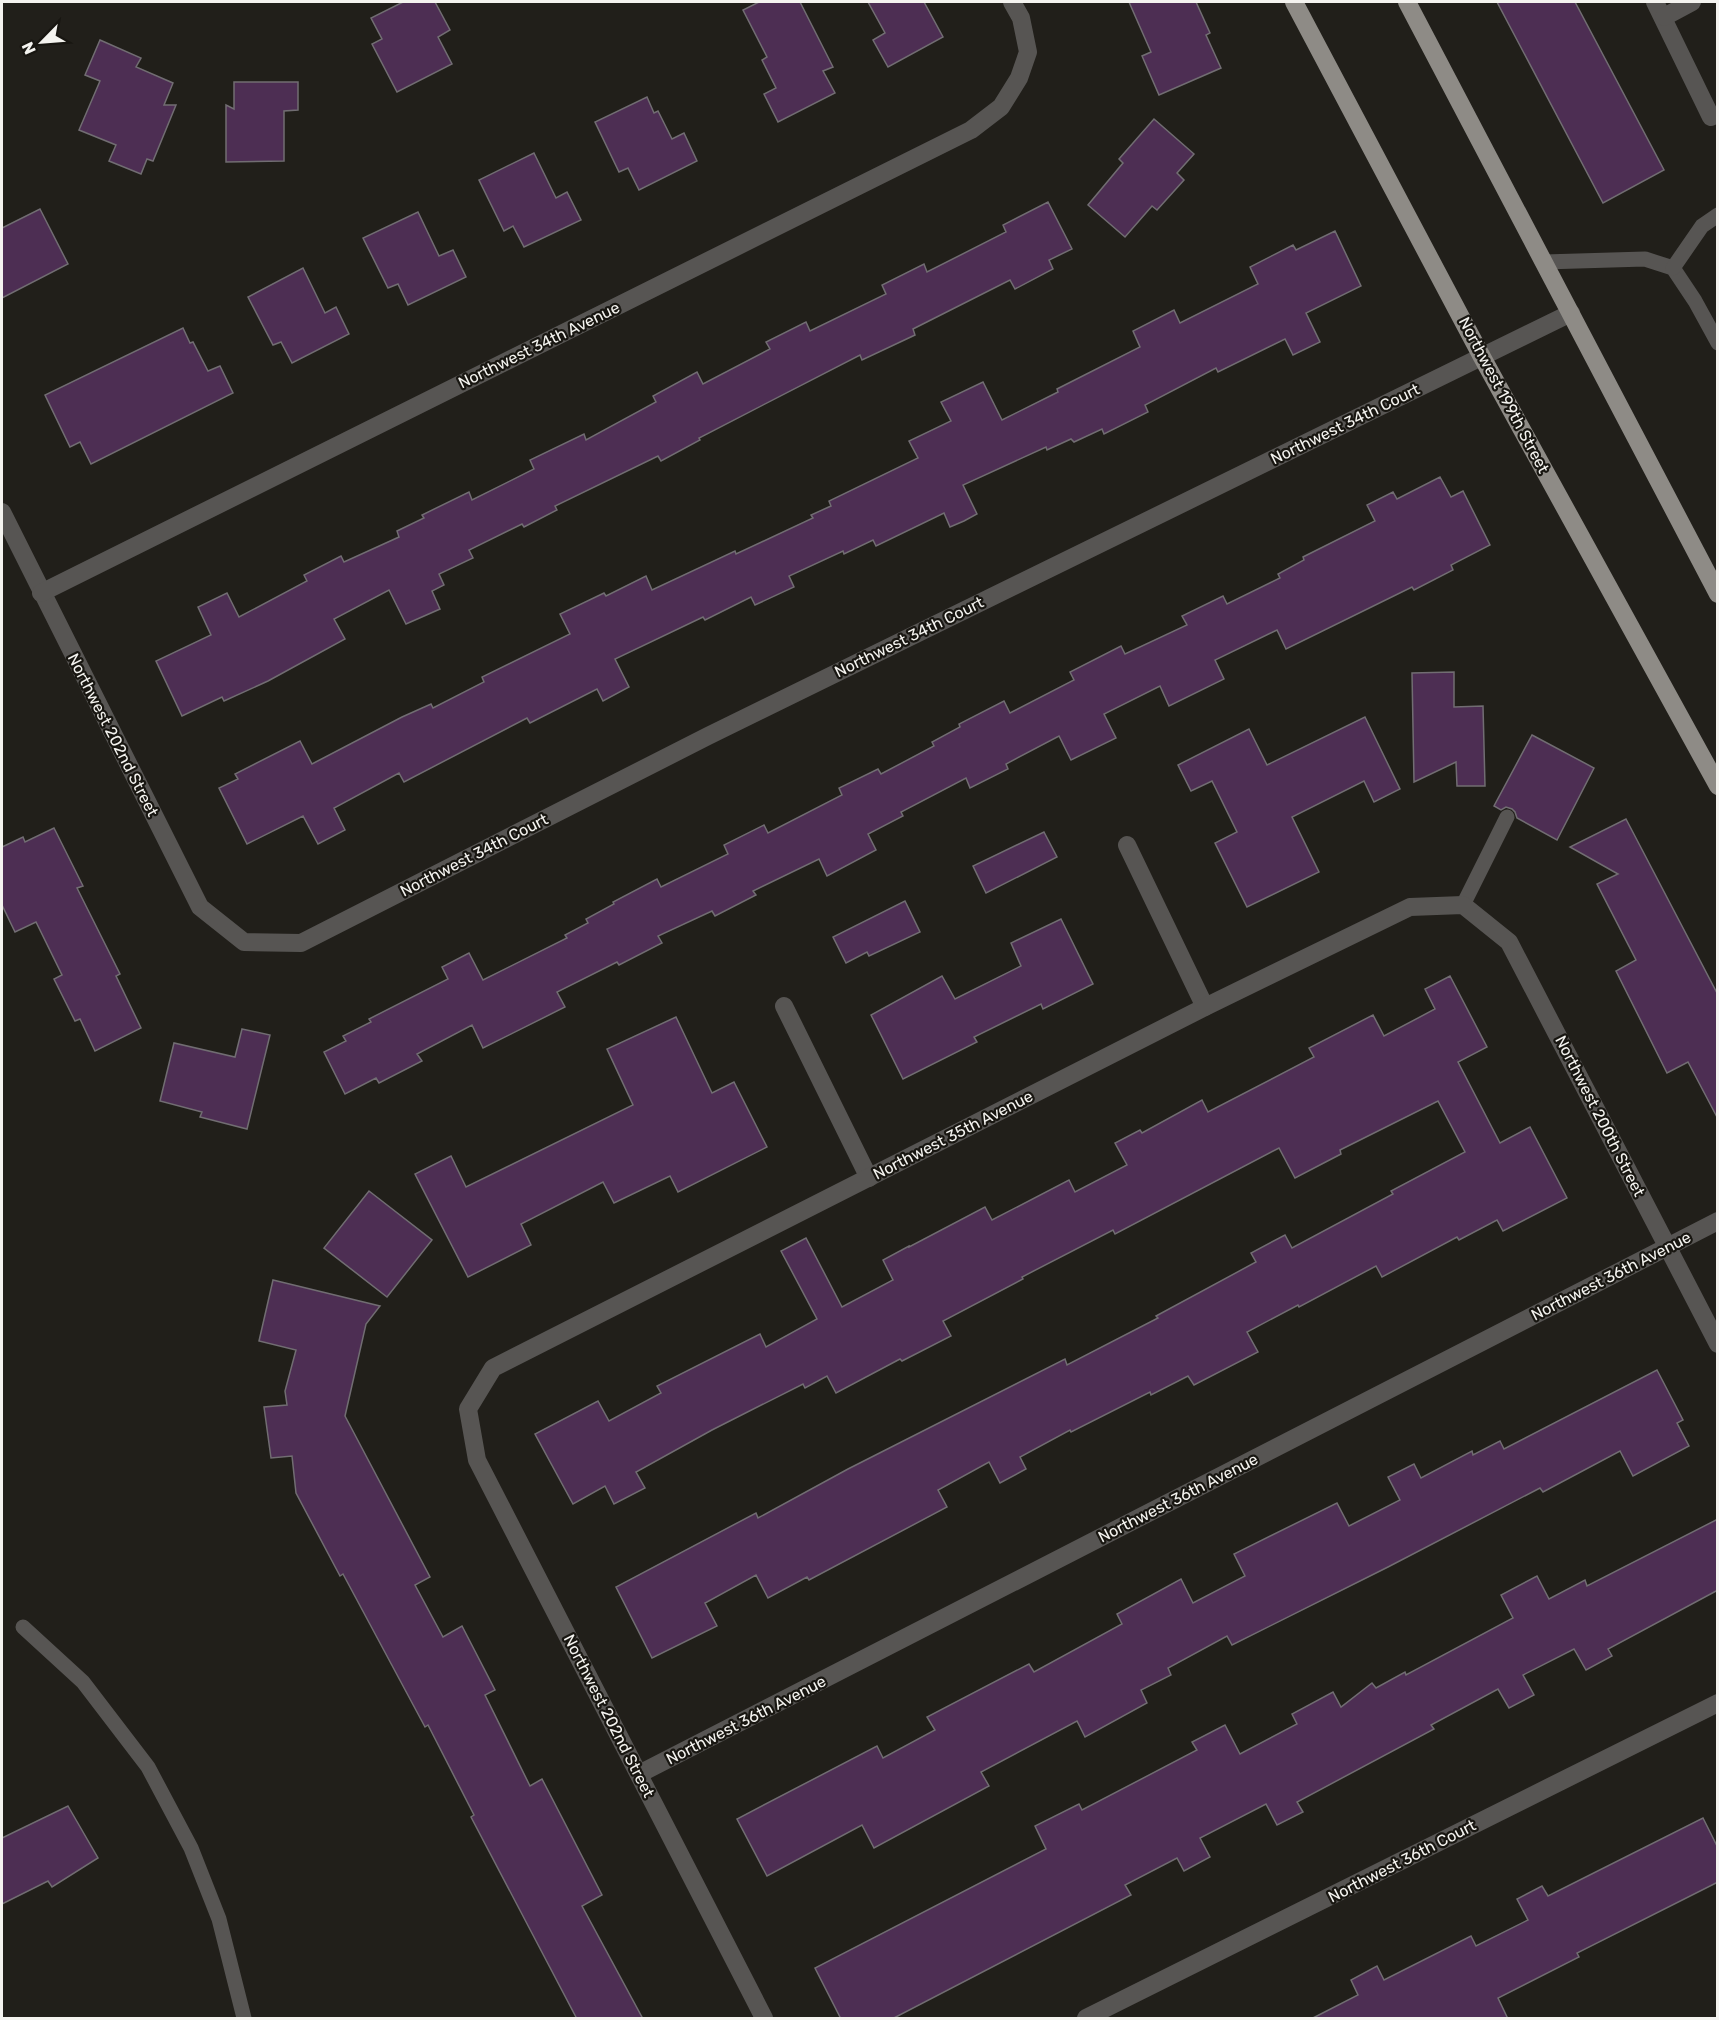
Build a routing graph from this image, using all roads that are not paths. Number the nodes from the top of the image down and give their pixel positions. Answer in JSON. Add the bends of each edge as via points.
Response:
{"nodes":[{"id":1,"x":1012,"y":2,"type":"edge"},
{"id":2,"x":1294,"y":2,"type":"edge"},
{"id":3,"x":1407,"y":2,"type":"edge"},
{"id":4,"x":1692,"y":2,"type":"edge"},
{"id":5,"x":1660,"y":9,"type":"edge"},
{"id":6,"x":1711,"y":117,"type":"dead end"},
{"id":7,"x":1718,"y":215,"type":"edge"},
{"id":8,"x":1544,"y":262,"type":"junction"},
{"id":9,"x":1674,"y":268,"type":"junction"},
{"id":10,"x":1571,"y":313,"type":"junction"},
{"id":11,"x":1718,"y":343,"type":"edge"},
{"id":12,"x":1482,"y":357,"type":"junction"},
{"id":13,"x":2,"y":512,"type":"edge"},
{"id":14,"x":41,"y":593,"type":"junction"},
{"id":15,"x":1718,"y":594,"type":"edge"},
{"id":16,"x":1718,"y":786,"type":"edge"},
{"id":17,"x":1507,"y":818,"type":"dead end"},
{"id":18,"x":1127,"y":845,"type":"dead end"},
{"id":19,"x":1463,"y":905,"type":"junction"},
{"id":20,"x":244,"y":942,"type":"joint"},
{"id":21,"x":784,"y":1006,"type":"dead end"},
{"id":22,"x":1205,"y":1007,"type":"junction"},
{"id":23,"x":869,"y":1178,"type":"junction"},
{"id":24,"x":1718,"y":1221,"type":"edge"},
{"id":25,"x":1667,"y":1247,"type":"junction"},
{"id":26,"x":1718,"y":1344,"type":"edge"},
{"id":27,"x":468,"y":1408,"type":"joint"},
{"id":28,"x":23,"y":1627,"type":"dead end"},
{"id":29,"x":1718,"y":1703,"type":"edge"},
{"id":30,"x":639,"y":1774,"type":"junction"},
{"id":31,"x":244,"y":2019,"type":"edge"},
{"id":32,"x":764,"y":2019,"type":"edge"},
{"id":33,"x":1086,"y":2019,"type":"edge"}],
"edges":[{"from":1,"to":14,"type":"street","name":"Northwest 34th Avenue","via":[[1021,18],[1028,52],[1019,78],[1001,108],[971,130]]},
{"from":2,"to":12,"type":"main road","name":"Northwest 199th Street"},
{"from":3,"to":8,"type":"main road"},
{"from":4,"to":5,"type":"street"},
{"from":5,"to":6,"type":"street"},
{"from":7,"to":9,"type":"lane","via":[[1702,226]]},
{"from":8,"to":9,"type":"lane","via":[[1645,259]]},
{"from":8,"to":10,"type":"main road"},
{"from":9,"to":11,"type":"lane"},
{"from":10,"to":12,"type":"street","name":"Northwest 34th Court"},
{"from":10,"to":15,"type":"main road"},
{"from":12,"to":16,"type":"main road","name":"Northwest 199th Street"},
{"from":12,"to":20,"type":"street","name":"Northwest 34th Court","via":[[708,736],[301,943]]},
{"from":13,"to":14,"type":"street","name":"Northwest 202nd Street"},
{"from":14,"to":20,"type":"street","name":"Northwest 202nd Street","via":[[200,907]]},
{"from":17,"to":19,"type":"lane"},
{"from":18,"to":22,"type":"street"},
{"from":19,"to":22,"type":"street","name":"Northwest 35th Avenue","via":[[1410,907]]},
{"from":19,"to":25,"type":"street","name":"Northwest 200th Street","via":[[1509,942]]},
{"from":21,"to":23,"type":"street"},
{"from":22,"to":23,"type":"street","name":"Northwest 35th Avenue"},
{"from":23,"to":27,"type":"street","name":"Northwest 35th Avenue","via":[[493,1368]]},
{"from":24,"to":25,"type":"street","name":"Northwest 36th Avenue"},
{"from":25,"to":26,"type":"street","name":"Northwest 200th Street"},
{"from":25,"to":30,"type":"street","name":"Northwest 36th Avenue"},
{"from":27,"to":30,"type":"street","name":"Northwest 202nd Street","via":[[477,1460]]},
{"from":28,"to":31,"type":"lane","via":[[83,1682],[148,1767],[191,1848],[219,1919]]},
{"from":29,"to":33,"type":"street","name":"Northwest 36th Court"},
{"from":30,"to":32,"type":"street","name":"Northwest 202nd Street"}]}
